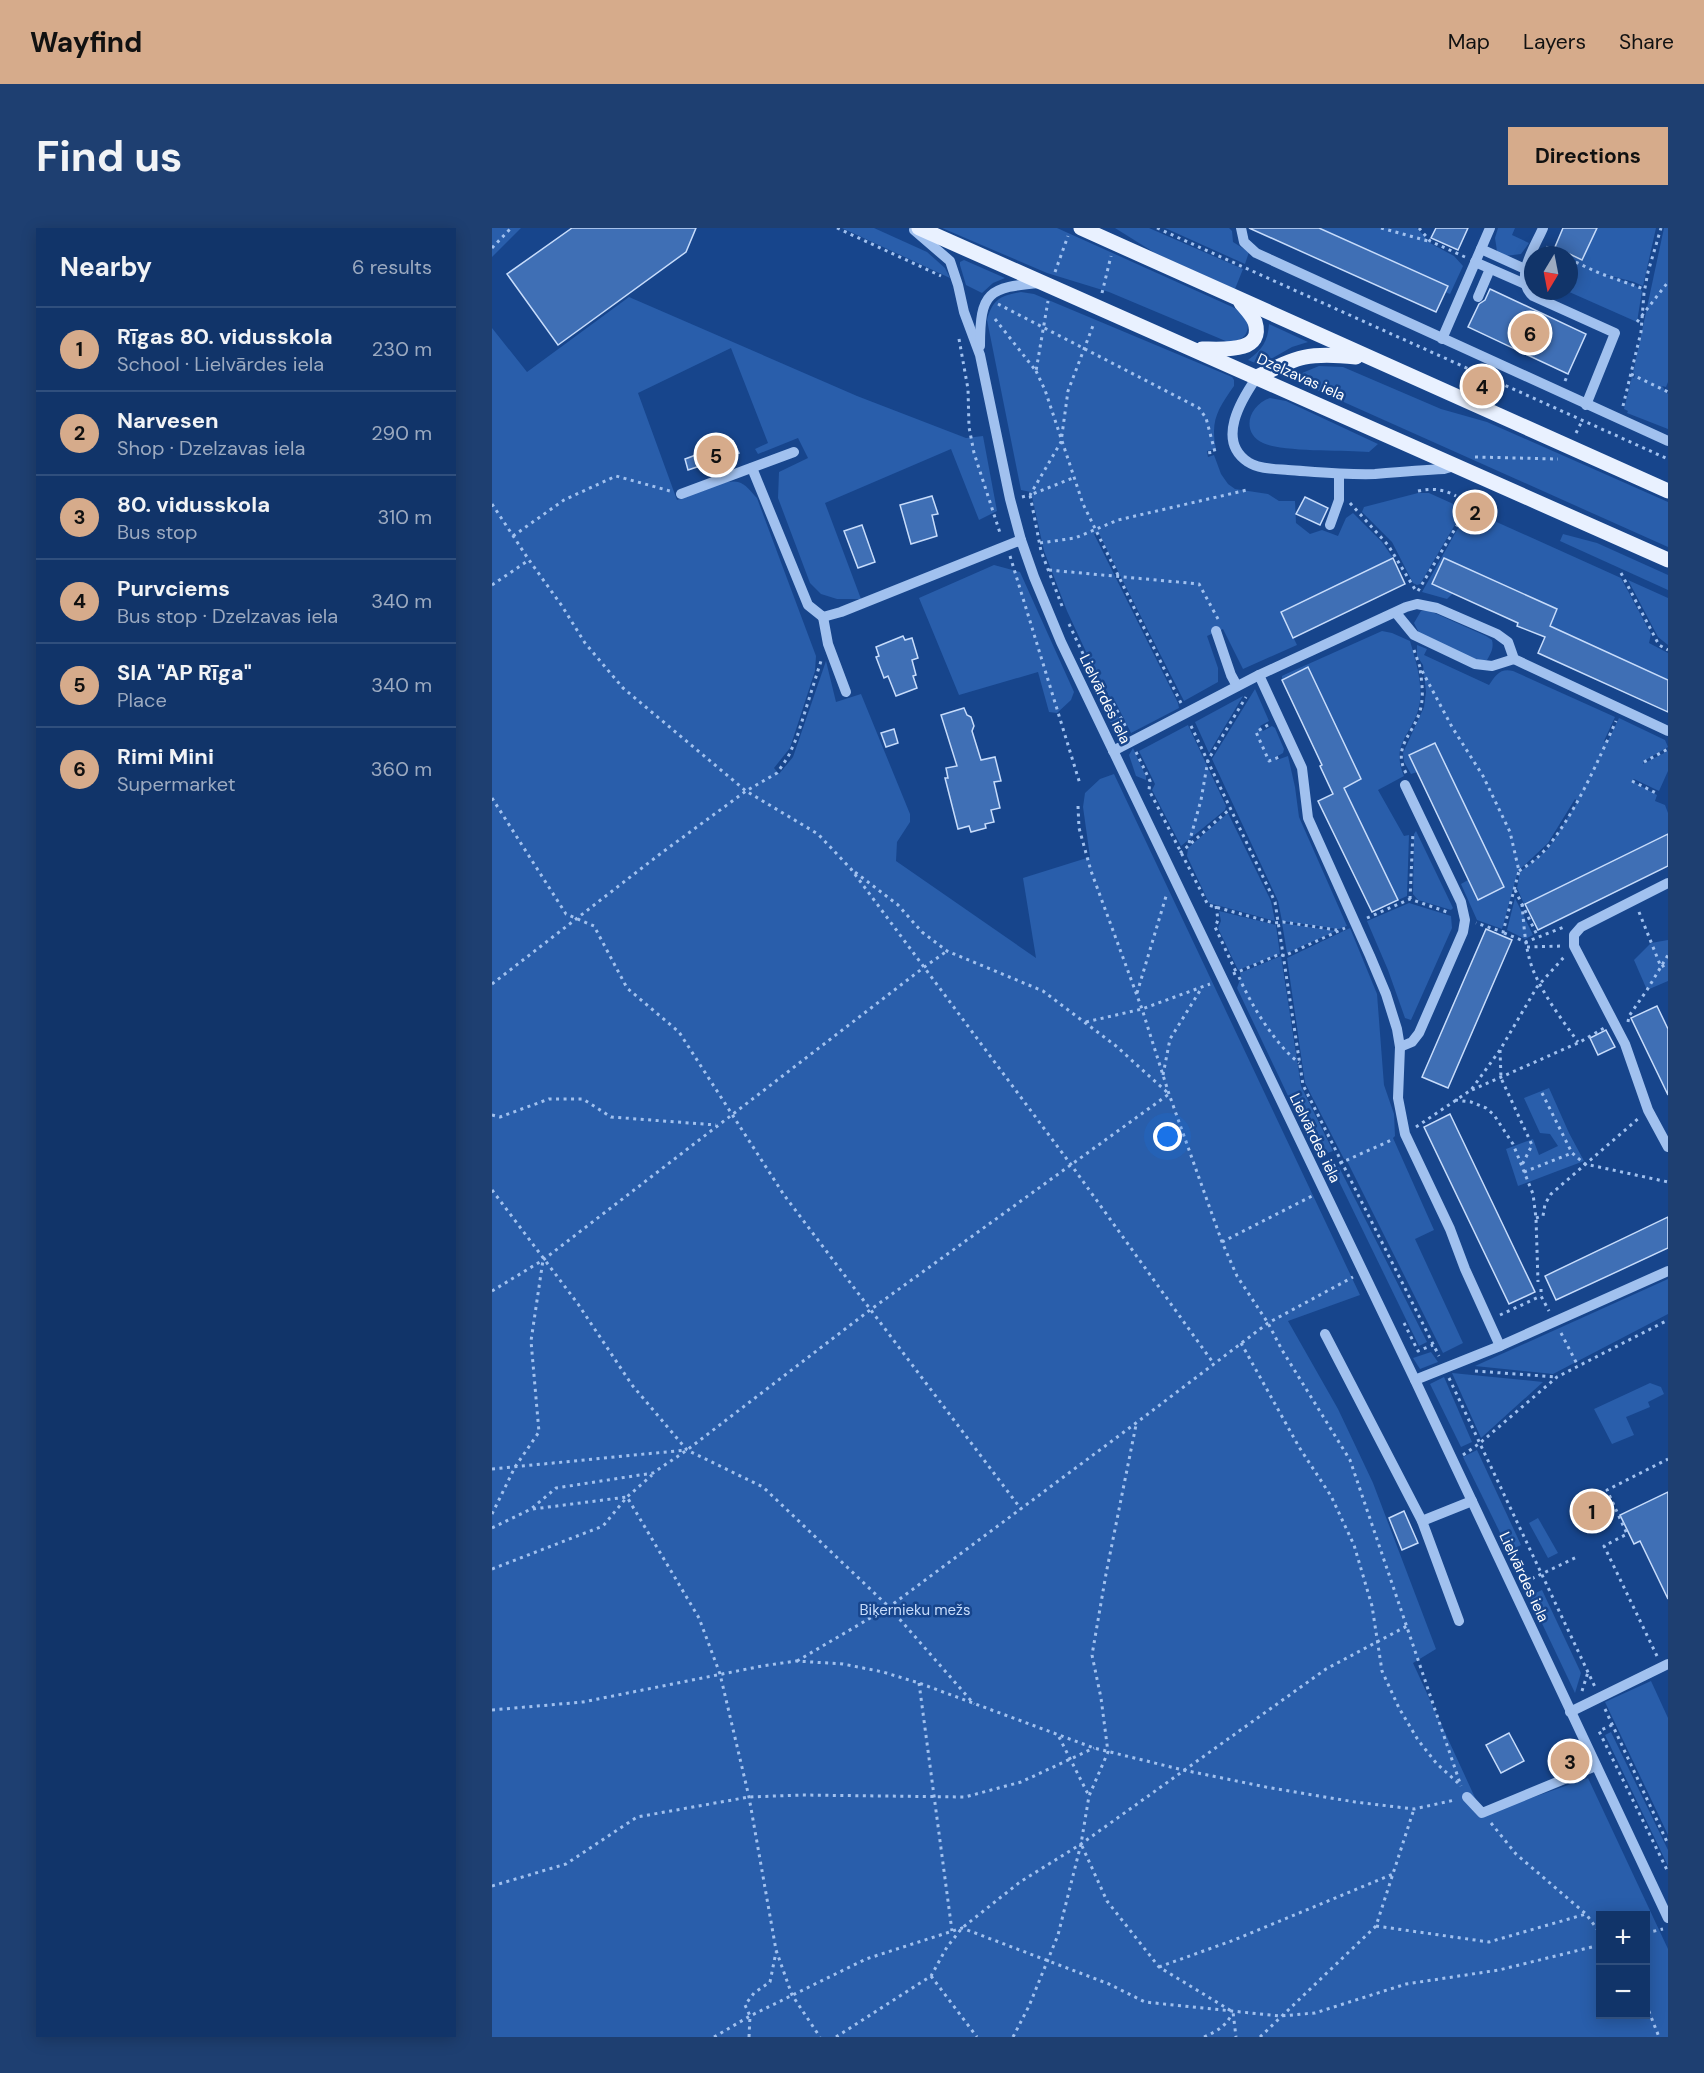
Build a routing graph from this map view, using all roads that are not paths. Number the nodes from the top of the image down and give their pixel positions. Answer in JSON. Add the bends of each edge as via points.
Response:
{"nodes":[{"id":1,"x":912,"y":228,"type":"edge"},
{"id":2,"x":919,"y":228,"type":"edge"},
{"id":3,"x":1241,"y":228,"type":"edge"},
{"id":4,"x":1490,"y":228,"type":"edge"},
{"id":5,"x":1543,"y":228,"type":"edge"},
{"id":6,"x":1075,"y":231,"type":"edge"},
{"id":7,"x":1535,"y":246,"type":"edge"},
{"id":8,"x":1480,"y":249,"type":"junction"},
{"id":9,"x":1475,"y":262,"type":"junction"},
{"id":10,"x":1490,"y":269,"type":"junction"},
{"id":11,"x":1524,"y":269,"type":"edge"},
{"id":12,"x":1524,"y":284,"type":"edge"},
{"id":13,"x":1045,"y":285,"type":"junction"},
{"id":14,"x":1478,"y":297,"type":"dead end"},
{"id":15,"x":1239,"y":300,"type":"junction"},
{"id":16,"x":1542,"y":300,"type":"edge"},
{"id":17,"x":1442,"y":339,"type":"junction"},
{"id":18,"x":1192,"y":348,"type":"junction"},
{"id":19,"x":980,"y":355,"type":"junction"},
{"id":20,"x":1370,"y":358,"type":"junction"},
{"id":21,"x":1257,"y":377,"type":"junction"},
{"id":22,"x":1586,"y":405,"type":"junction"},
{"id":23,"x":1668,"y":441,"type":"edge"},
{"id":24,"x":794,"y":452,"type":"dead end"},
{"id":25,"x":1454,"y":466,"type":"junction"},
{"id":26,"x":752,"y":468,"type":"junction"},
{"id":27,"x":1339,"y":474,"type":"junction"},
{"id":28,"x":1668,"y":491,"type":"edge"},
{"id":29,"x":681,"y":494,"type":"road end"},
{"id":30,"x":1330,"y":525,"type":"dead end"},
{"id":31,"x":1021,"y":540,"type":"junction"},
{"id":32,"x":1668,"y":560,"type":"edge"},
{"id":33,"x":1396,"y":613,"type":"junction"},
{"id":34,"x":823,"y":617,"type":"junction"},
{"id":35,"x":1216,"y":631,"type":"road end"},
{"id":36,"x":1514,"y":660,"type":"junction"},
{"id":37,"x":1259,"y":675,"type":"junction"},
{"id":38,"x":1237,"y":686,"type":"junction"},
{"id":39,"x":846,"y":692,"type":"dead end"},
{"id":40,"x":1668,"y":731,"type":"edge"},
{"id":41,"x":1113,"y":751,"type":"junction"},
{"id":42,"x":1406,"y":780,"type":"road end"},
{"id":43,"x":1668,"y":883,"type":"edge"},
{"id":44,"x":1400,"y":1047,"type":"junction"},
{"id":45,"x":1668,"y":1147,"type":"edge"},
{"id":46,"x":1668,"y":1271,"type":"edge"},
{"id":47,"x":1326,"y":1334,"type":"dead end"},
{"id":48,"x":1500,"y":1346,"type":"junction"},
{"id":49,"x":1415,"y":1380,"type":"junction"},
{"id":50,"x":1472,"y":1501,"type":"junction"},
{"id":51,"x":1422,"y":1521,"type":"junction"},
{"id":52,"x":1460,"y":1621,"type":"dead end"},
{"id":53,"x":1664,"y":1663,"type":"edge"},
{"id":54,"x":1570,"y":1712,"type":"junction"},
{"id":55,"x":1596,"y":1766,"type":"junction"},
{"id":56,"x":1467,"y":1797,"type":"road end"},
{"id":57,"x":1668,"y":1918,"type":"edge"}],
"edges":[{"from":1,"to":19,"type":"street","name":"Lielvārdes iela","via":[[950,261]]},
{"from":2,"to":13,"type":"main road","name":"Dzelzavas iela"},
{"from":3,"to":17,"type":"street","via":[[1244,242],[1256,253]]},
{"from":4,"to":8,"type":"street"},
{"from":5,"to":7,"type":"street"},
{"from":6,"to":15,"type":"main road","via":[[1113,243]]},
{"from":8,"to":9,"type":"street"},
{"from":8,"to":11,"type":"street"},
{"from":9,"to":10,"type":"street"},
{"from":9,"to":17,"type":"street"},
{"from":10,"to":12,"type":"street"},
{"from":10,"to":14,"type":"street"},
{"from":13,"to":18,"type":"main road","name":"Dzelzavas iela"},
{"from":13,"to":19,"type":"street","name":"Lielvārdes iela","via":[[1014,285],[987,298],[980,323]]},
{"from":15,"to":18,"type":"main road","via":[[1254,320],[1256,328],[1251,342],[1229,350]]},
{"from":15,"to":20,"type":"main road"},
{"from":16,"to":22,"type":"street","via":[[1616,333]]},
{"from":17,"to":22,"type":"street"},
{"from":18,"to":21,"type":"main road","name":"Dzelzavas iela"},
{"from":19,"to":31,"type":"street","name":"Lielvārdes iela"},
{"from":20,"to":21,"type":"main road","via":[[1308,355],[1291,359]]},
{"from":20,"to":28,"type":"main road"},
{"from":21,"to":25,"type":"main road","name":"Dzelzavas iela"},
{"from":21,"to":27,"type":"street","via":[[1235,416],[1233,442],[1238,453],[1249,464],[1268,468]]},
{"from":22,"to":23,"type":"street"},
{"from":24,"to":26,"type":"street"},
{"from":25,"to":27,"type":"street"},
{"from":25,"to":32,"type":"main road","name":"Dzelzavas iela"},
{"from":26,"to":29,"type":"street"},
{"from":26,"to":34,"type":"street","via":[[808,605]]},
{"from":27,"to":30,"type":"street","via":[[1339,500]]},
{"from":31,"to":34,"type":"street"},
{"from":31,"to":41,"type":"street","name":"Lielvārdes iela","via":[[1061,642]]},
{"from":33,"to":36,"type":"street","via":[[1414,636],[1475,664],[1492,666]]},
{"from":33,"to":36,"type":"street","via":[[1417,604],[1437,608],[1497,634],[1508,642]]},
{"from":33,"to":37,"type":"street"},
{"from":34,"to":39,"type":"street","via":[[828,644]]},
{"from":35,"to":38,"type":"street"},
{"from":36,"to":40,"type":"street"},
{"from":37,"to":38,"type":"street"},
{"from":37,"to":44,"type":"street","via":[[1302,768],[1308,818],[1386,994]]},
{"from":38,"to":41,"type":"street"},
{"from":41,"to":49,"type":"street","name":"Lielvārdes iela"},
{"from":42,"to":44,"type":"street","via":[[1461,902],[1465,920],[1419,1033]]},
{"from":43,"to":45,"type":"street","via":[[1581,927],[1574,935],[1574,946],[1625,1044],[1648,1110]]},
{"from":44,"to":48,"type":"street","via":[[1398,1098],[1405,1134]]},
{"from":46,"to":48,"type":"street"},
{"from":47,"to":51,"type":"street"},
{"from":48,"to":49,"type":"street"},
{"from":49,"to":50,"type":"street","name":"Lielvārdes iela"},
{"from":50,"to":51,"type":"street"},
{"from":50,"to":54,"type":"street","name":"Lielvārdes iela"},
{"from":51,"to":52,"type":"street"},
{"from":53,"to":54,"type":"street"},
{"from":54,"to":55,"type":"street","name":"Lielvārdes iela"},
{"from":55,"to":56,"type":"street","via":[[1482,1813]]},
{"from":55,"to":57,"type":"street","name":"Lielvārdes iela"}]}
